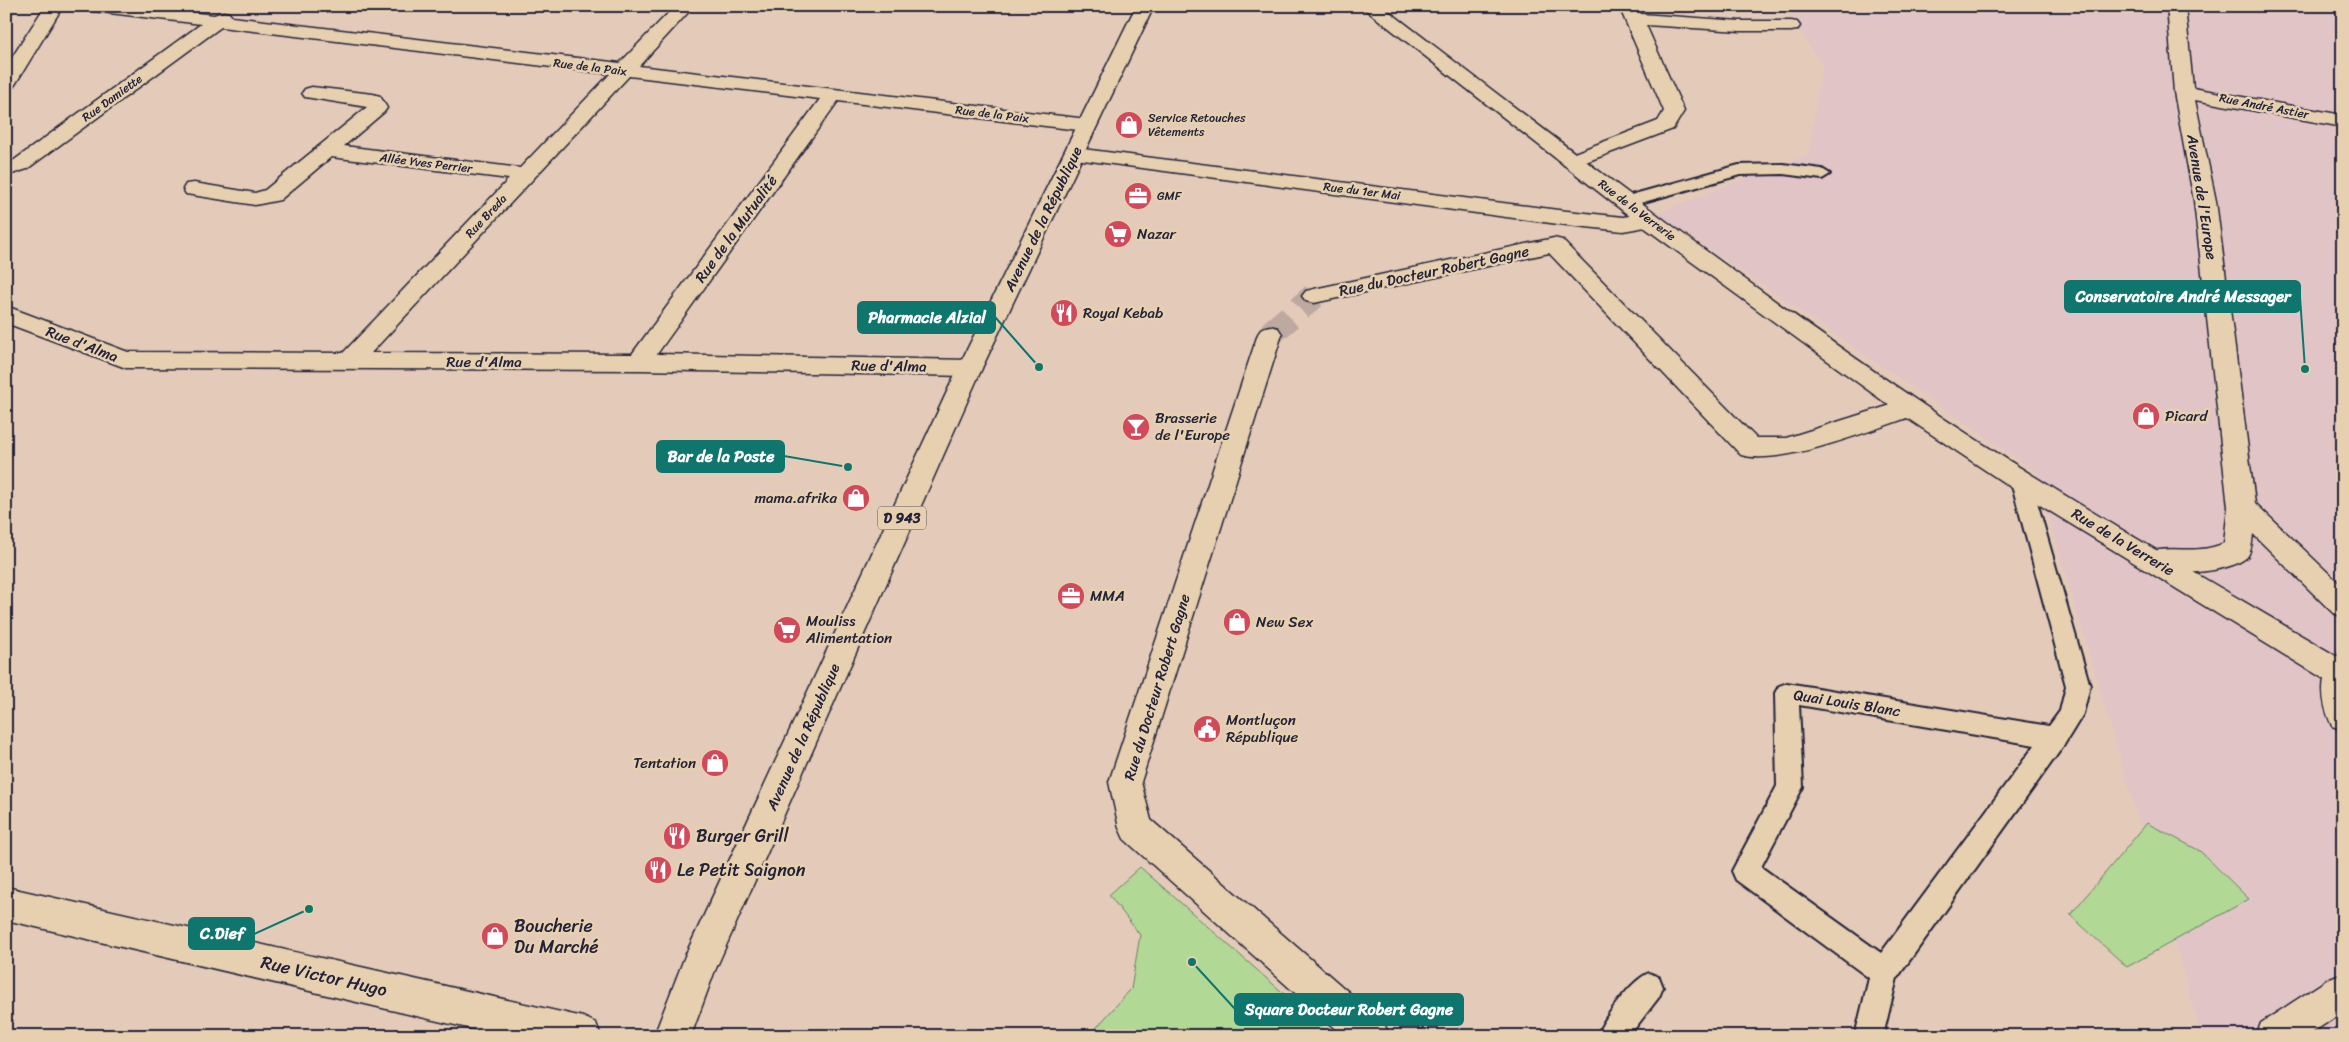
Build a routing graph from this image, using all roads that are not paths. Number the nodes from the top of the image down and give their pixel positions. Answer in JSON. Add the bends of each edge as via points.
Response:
{"nodes":[{"id":1,"x":54,"y":6,"type":"edge"},
{"id":2,"x":93,"y":6,"type":"edge"},
{"id":3,"x":238,"y":6,"type":"edge"},
{"id":4,"x":685,"y":6,"type":"edge"},
{"id":5,"x":1145,"y":6,"type":"edge"},
{"id":6,"x":1370,"y":6,"type":"edge"},
{"id":7,"x":2176,"y":6,"type":"edge"},
{"id":8,"x":1630,"y":13,"type":"edge"},
{"id":9,"x":1398,"y":18,"type":"edge"},
{"id":10,"x":215,"y":22,"type":"junction"},
{"id":11,"x":1791,"y":26,"type":"dead end"},
{"id":12,"x":624,"y":71,"type":"junction"},
{"id":13,"x":6,"y":83,"type":"edge"},
{"id":14,"x":2184,"y":92,"type":"junction"},
{"id":15,"x":312,"y":93,"type":"dead end"},
{"id":16,"x":833,"y":95,"type":"junction"},
{"id":17,"x":2343,"y":121,"type":"edge"},
{"id":18,"x":1087,"y":125,"type":"junction"},
{"id":19,"x":327,"y":150,"type":"junction"},
{"id":20,"x":1075,"y":154,"type":"junction"},
{"id":21,"x":1571,"y":161,"type":"junction"},
{"id":22,"x":6,"y":170,"type":"edge"},
{"id":23,"x":1822,"y":174,"type":"dead end"},
{"id":24,"x":525,"y":175,"type":"junction"},
{"id":25,"x":194,"y":190,"type":"dead end"},
{"id":26,"x":1626,"y":202,"type":"junction"},
{"id":27,"x":1558,"y":217,"type":"junction"},
{"id":28,"x":1649,"y":220,"type":"junction"},
{"id":29,"x":1554,"y":245,"type":"junction"},
{"id":30,"x":1314,"y":296,"type":"tunnel mouth"},
{"id":31,"x":6,"y":314,"type":"edge"},
{"id":32,"x":1270,"y":334,"type":"tunnel mouth"},
{"id":33,"x":349,"y":361,"type":"junction"},
{"id":34,"x":639,"y":362,"type":"junction"},
{"id":35,"x":970,"y":368,"type":"junction"},
{"id":36,"x":1910,"y":408,"type":"junction"},
{"id":37,"x":2021,"y":481,"type":"junction"},
{"id":38,"x":2242,"y":507,"type":"junction"},
{"id":39,"x":2155,"y":562,"type":"junction"},
{"id":40,"x":2337,"y":593,"type":"edge"},
{"id":41,"x":2341,"y":670,"type":"edge"},
{"id":42,"x":2343,"y":717,"type":"edge"},
{"id":43,"x":2055,"y":738,"type":"junction"},
{"id":44,"x":6,"y":902,"type":"edge"},
{"id":45,"x":1884,"y":972,"type":"junction"},
{"id":46,"x":1650,"y":987,"type":"dead end"},
{"id":47,"x":2343,"y":991,"type":"edge"},
{"id":48,"x":583,"y":1036,"type":"edge"},
{"id":49,"x":672,"y":1036,"type":"edge"},
{"id":50,"x":1371,"y":1036,"type":"edge"},
{"id":51,"x":1610,"y":1036,"type":"edge"},
{"id":52,"x":1869,"y":1036,"type":"edge"},
{"id":53,"x":2274,"y":1036,"type":"edge"}],
"edges":[{"from":1,"to":13,"type":"street"},
{"from":2,"to":10,"type":"street","name":"Rue de la Paix"},
{"from":3,"to":10,"type":"street","name":"Rue Damiette"},
{"from":4,"to":12,"type":"street","name":"Rue Breda"},
{"from":5,"to":18,"type":"street","name":"Avenue de la République","number":"D 943"},
{"from":6,"to":9,"type":"street","name":"Rue de la Verrerie"},
{"from":7,"to":14,"type":"street","name":"Avenue de l'Europe"},
{"from":8,"to":11,"type":"street","via":[[1740,26]]},
{"from":8,"to":21,"type":"street","via":[[1674,110],[1666,126]]},
{"from":9,"to":21,"type":"street","name":"Rue de la Verrerie"},
{"from":10,"to":12,"type":"street","name":"Rue de la Paix"},
{"from":10,"to":22,"type":"street","name":"Rue Damiette","via":[[20,165]]},
{"from":12,"to":16,"type":"street","name":"Rue de la Paix"},
{"from":12,"to":24,"type":"street","name":"Rue Breda"},
{"from":14,"to":17,"type":"street","name":"Rue André Astier"},
{"from":14,"to":38,"type":"street","name":"Avenue de l'Europe","via":[[2205,201]]},
{"from":15,"to":19,"type":"street","via":[[373,100],[377,108]]},
{"from":16,"to":18,"type":"street","name":"Rue de la Paix"},
{"from":16,"to":34,"type":"street","name":"Rue de la Mutualité"},
{"from":18,"to":20,"type":"street","name":"Avenue de la République","number":"D 943"},
{"from":19,"to":24,"type":"street","name":"Allée Yves Perrier"},
{"from":19,"to":25,"type":"street","via":[[272,196],[256,199]]},
{"from":20,"to":27,"type":"street","name":"Rue du 1er Mai"},
{"from":20,"to":35,"type":"street","name":"Avenue de la République","number":"D 943"},
{"from":21,"to":26,"type":"street","name":"Rue de la Verrerie"},
{"from":23,"to":26,"type":"lane","via":[[1783,168],[1739,170]]},
{"from":24,"to":33,"type":"street","name":"Rue Breda"},
{"from":26,"to":28,"type":"street","name":"Rue de la Verrerie"},
{"from":27,"to":28,"type":"street","name":"Rue du 1er Mai","via":[[1623,224]]},
{"from":27,"to":29,"type":"street"},
{"from":28,"to":36,"type":"street","name":"Rue de la Verrerie"},
{"from":29,"to":30,"type":"street","name":"Rue du Docteur Robert Gagne"},
{"from":29,"to":36,"type":"street","via":[[1750,448],[1786,447]]},
{"from":31,"to":33,"type":"street","name":"Rue d'Alma","via":[[126,360]]},
{"from":32,"to":50,"type":"street","name":"Rue du Docteur Robert Gagne","via":[[1125,782],[1136,828]]},
{"from":33,"to":34,"type":"street","name":"Rue d'Alma"},
{"from":34,"to":35,"type":"street","name":"Rue d'Alma"},
{"from":35,"to":49,"type":"street","name":"Avenue de la République","number":"D 943","via":[[698,969]]},
{"from":36,"to":37,"type":"street","name":"Rue de la Verrerie"},
{"from":37,"to":39,"type":"street","name":"Rue de la Verrerie"},
{"from":37,"to":43,"type":"lane","via":[[2078,686],[2071,714]]},
{"from":38,"to":39,"type":"street","name":"Avenue de l'Europe","via":[[2237,549],[2210,561]]},
{"from":38,"to":40,"type":"street"},
{"from":39,"to":41,"type":"street","name":"Rue de la Verrerie"},
{"from":41,"to":42,"type":"street","via":[[2339,706]]},
{"from":43,"to":45,"type":"lane"},
{"from":43,"to":45,"type":"lane","name":"Quai Louis Blanc","via":[[1786,693],[1790,787],[1745,871]]},
{"from":44,"to":48,"type":"street","name":"Rue Victor Hugo"},
{"from":45,"to":52,"type":"lane"},
{"from":46,"to":51,"type":"lane"},
{"from":47,"to":53,"type":"street"}]}
